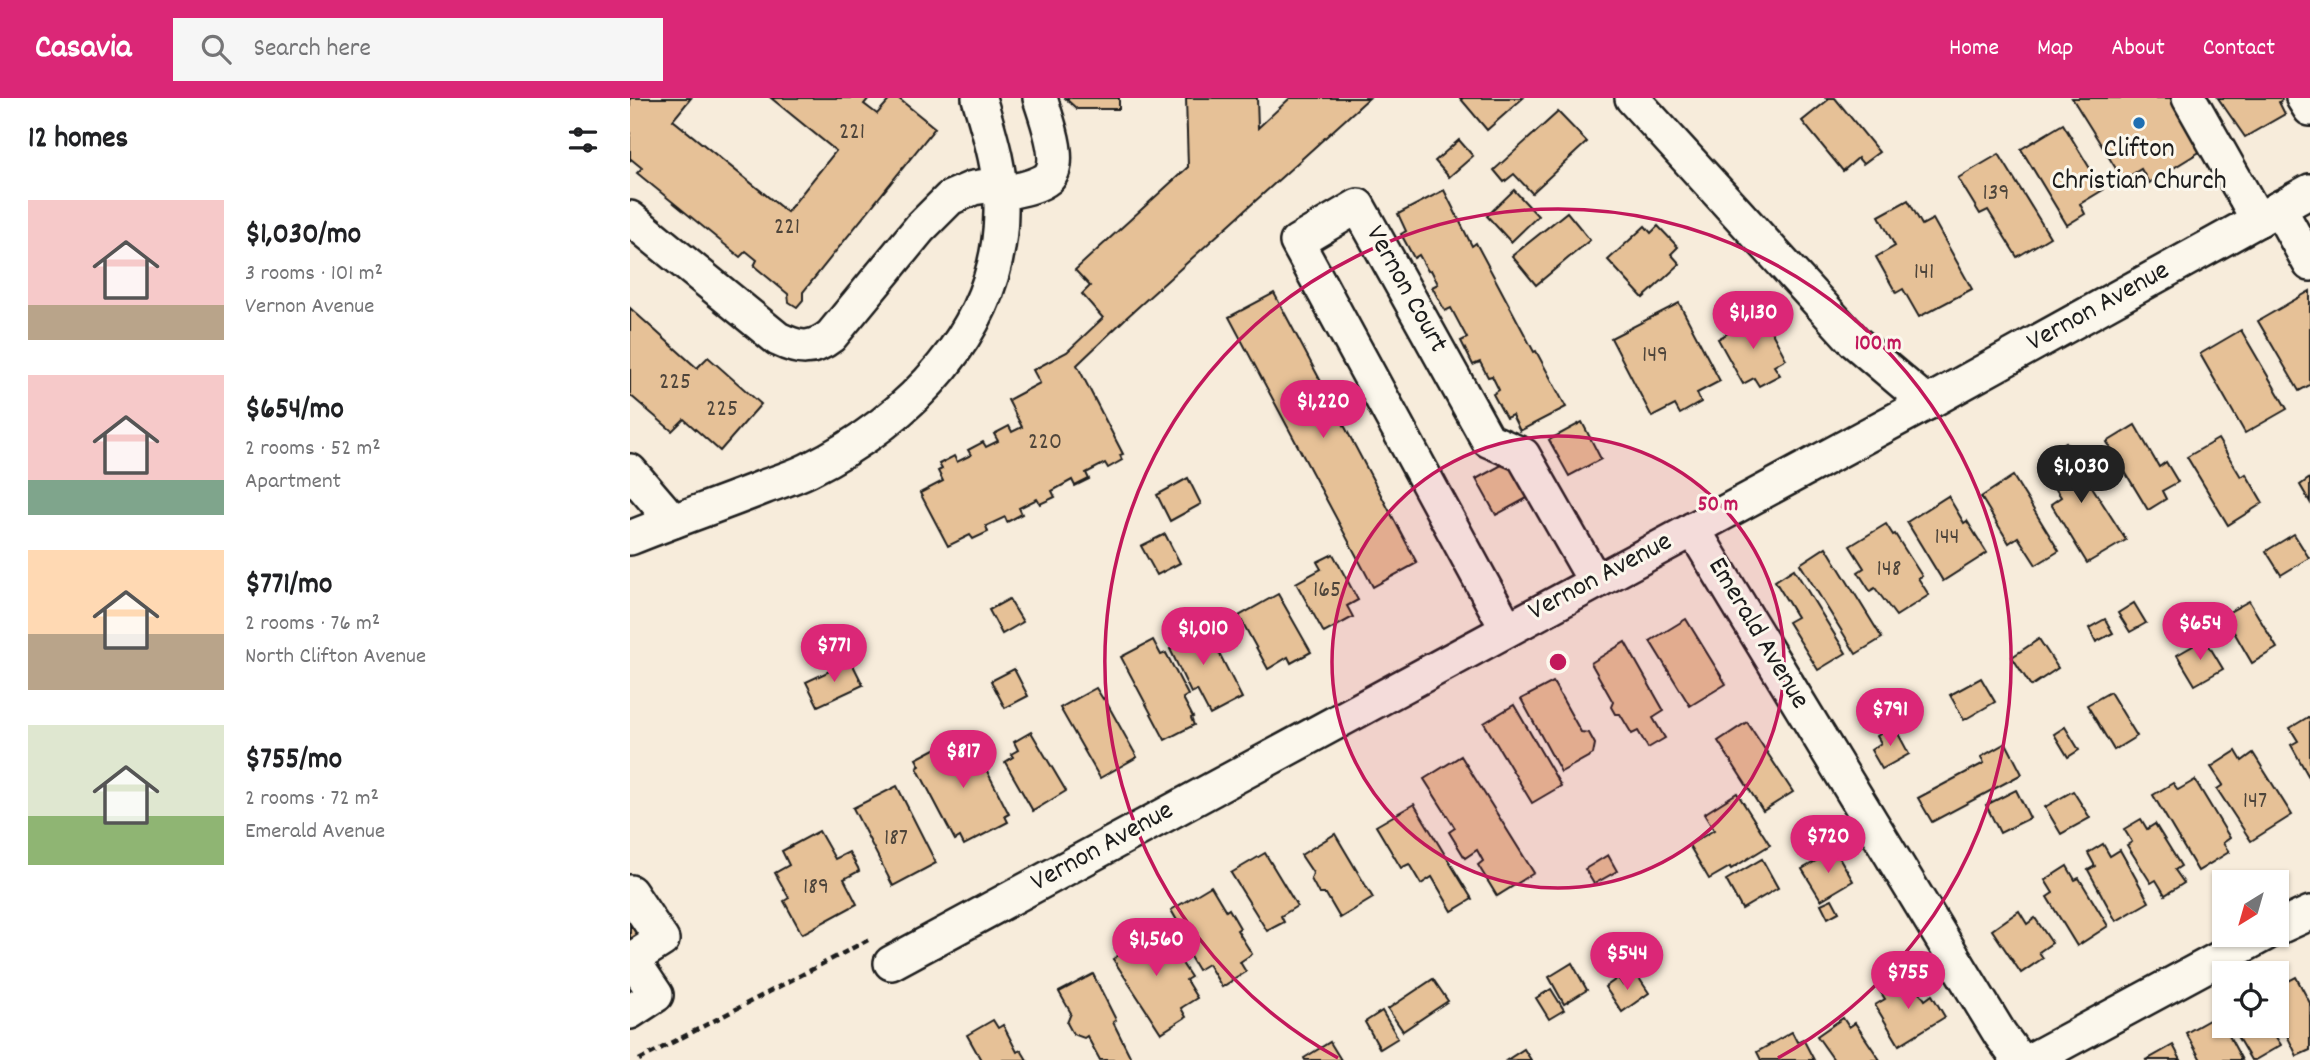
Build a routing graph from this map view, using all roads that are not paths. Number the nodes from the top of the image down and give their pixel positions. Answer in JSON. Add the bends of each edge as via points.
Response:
{"nodes":[{"id":1,"x":979,"y":98,"type":"edge"},
{"id":2,"x":1040,"y":98,"type":"edge"},
{"id":3,"x":1632,"y":98,"type":"edge"},
{"id":4,"x":2189,"y":98,"type":"edge"},
{"id":5,"x":2303,"y":98,"type":"edge"},
{"id":6,"x":2310,"y":109,"type":"edge"},
{"id":7,"x":1000,"y":189,"type":"junction"},
{"id":8,"x":2310,"y":191,"type":"edge"},
{"id":9,"x":2268,"y":214,"type":"junction"},
{"id":10,"x":630,"y":218,"type":"edge"},
{"id":11,"x":2310,"y":264,"type":"edge"},
{"id":12,"x":1927,"y":403,"type":"junction"},
{"id":13,"x":630,"y":471,"type":"edge"},
{"id":14,"x":673,"y":521,"type":"junction"},
{"id":15,"x":1693,"y":529,"type":"junction"},
{"id":16,"x":630,"y":538,"type":"edge"},
{"id":17,"x":1595,"y":581,"type":"junction"},
{"id":18,"x":1507,"y":629,"type":"junction"},
{"id":19,"x":630,"y":892,"type":"edge"},
{"id":20,"x":2310,"y":913,"type":"edge"},
{"id":21,"x":2289,"y":923,"type":"edge"},
{"id":22,"x":2241,"y":947,"type":"edge"},
{"id":23,"x":882,"y":951,"type":"road end"},
{"id":24,"x":631,"y":960,"type":"edge"},
{"id":25,"x":630,"y":1012,"type":"edge"},
{"id":26,"x":2019,"y":1060,"type":"edge"},
{"id":27,"x":2031,"y":1060,"type":"edge"}],
"edges":[{"from":1,"to":7,"type":"street"},
{"from":2,"to":7,"type":"street","via":[[1056,160],[1049,177]]},
{"from":3,"to":12,"type":"street","via":[[1856,342]]},
{"from":4,"to":9,"type":"street"},
{"from":5,"to":6,"type":"street"},
{"from":7,"to":10,"type":"street","via":[[973,188],[950,198],[831,336],[809,346],[795,347],[778,339]]},
{"from":7,"to":14,"type":"street","via":[[999,244],[988,288],[967,333],[929,382],[862,439],[808,470]]},
{"from":8,"to":9,"type":"street","name":"Vernon Avenue"},
{"from":9,"to":11,"type":"street"},
{"from":9,"to":12,"type":"street","name":"Vernon Avenue"},
{"from":12,"to":15,"type":"street","name":"Vernon Avenue"},
{"from":13,"to":14,"type":"street"},
{"from":14,"to":16,"type":"street"},
{"from":15,"to":17,"type":"street","name":"Vernon Avenue"},
{"from":15,"to":26,"type":"street","name":"Emerald Avenue"},
{"from":17,"to":18,"type":"street","name":"Vernon Avenue"},
{"from":17,"to":18,"type":"street","name":"Vernon Court","via":[[1523,455],[1488,440],[1358,206],[1297,242]]},
{"from":18,"to":23,"type":"street","name":"Vernon Avenue"},
{"from":19,"to":24,"type":"street","via":[[662,940]]},
{"from":20,"to":21,"type":"street"},
{"from":22,"to":27,"type":"street"},
{"from":24,"to":25,"type":"street","via":[[656,995]]}]}
